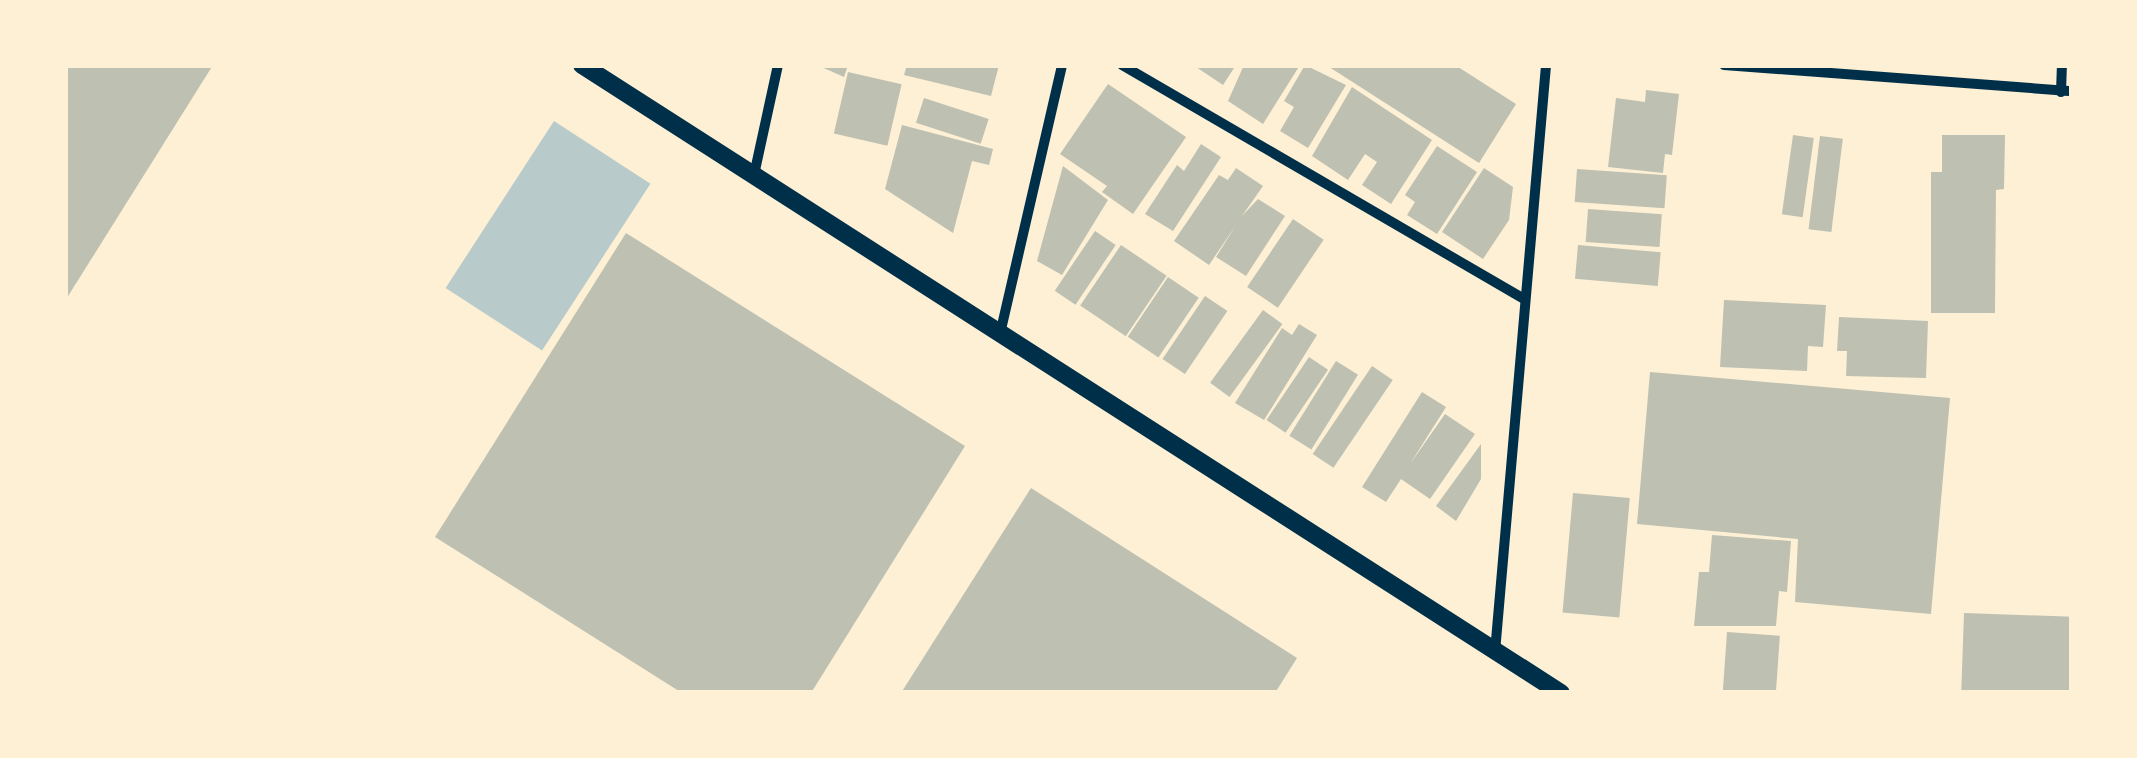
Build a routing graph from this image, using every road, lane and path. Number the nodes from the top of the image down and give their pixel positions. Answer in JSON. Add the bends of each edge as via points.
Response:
{"nodes":[{"id":1,"x":582,"y":65,"type":"edge"},
{"id":2,"x":778,"y":65,"type":"edge"},
{"id":3,"x":1062,"y":65,"type":"edge"},
{"id":4,"x":1122,"y":65,"type":"edge"},
{"id":5,"x":1546,"y":65,"type":"edge"},
{"id":6,"x":1724,"y":65,"type":"edge"},
{"id":7,"x":2062,"y":65,"type":"edge"},
{"id":8,"x":2066,"y":92,"type":"edge"},
{"id":9,"x":754,"y":175,"type":"junction"},
{"id":10,"x":1524,"y":299,"type":"junction"},
{"id":11,"x":1000,"y":334,"type":"junction"},
{"id":12,"x":1495,"y":652,"type":"junction"},
{"id":13,"x":1561,"y":693,"type":"edge"}],
"edges":[{"from":1,"to":9,"type":"street"},
{"from":2,"to":9,"type":"street"},
{"from":3,"to":11,"type":"street"},
{"from":4,"to":10,"type":"street"},
{"from":5,"to":10,"type":"street"},
{"from":6,"to":8,"type":"street"},
{"from":7,"to":8,"type":"street"},
{"from":9,"to":11,"type":"street"},
{"from":10,"to":12,"type":"street"},
{"from":11,"to":12,"type":"street"},
{"from":12,"to":13,"type":"street"}]}
